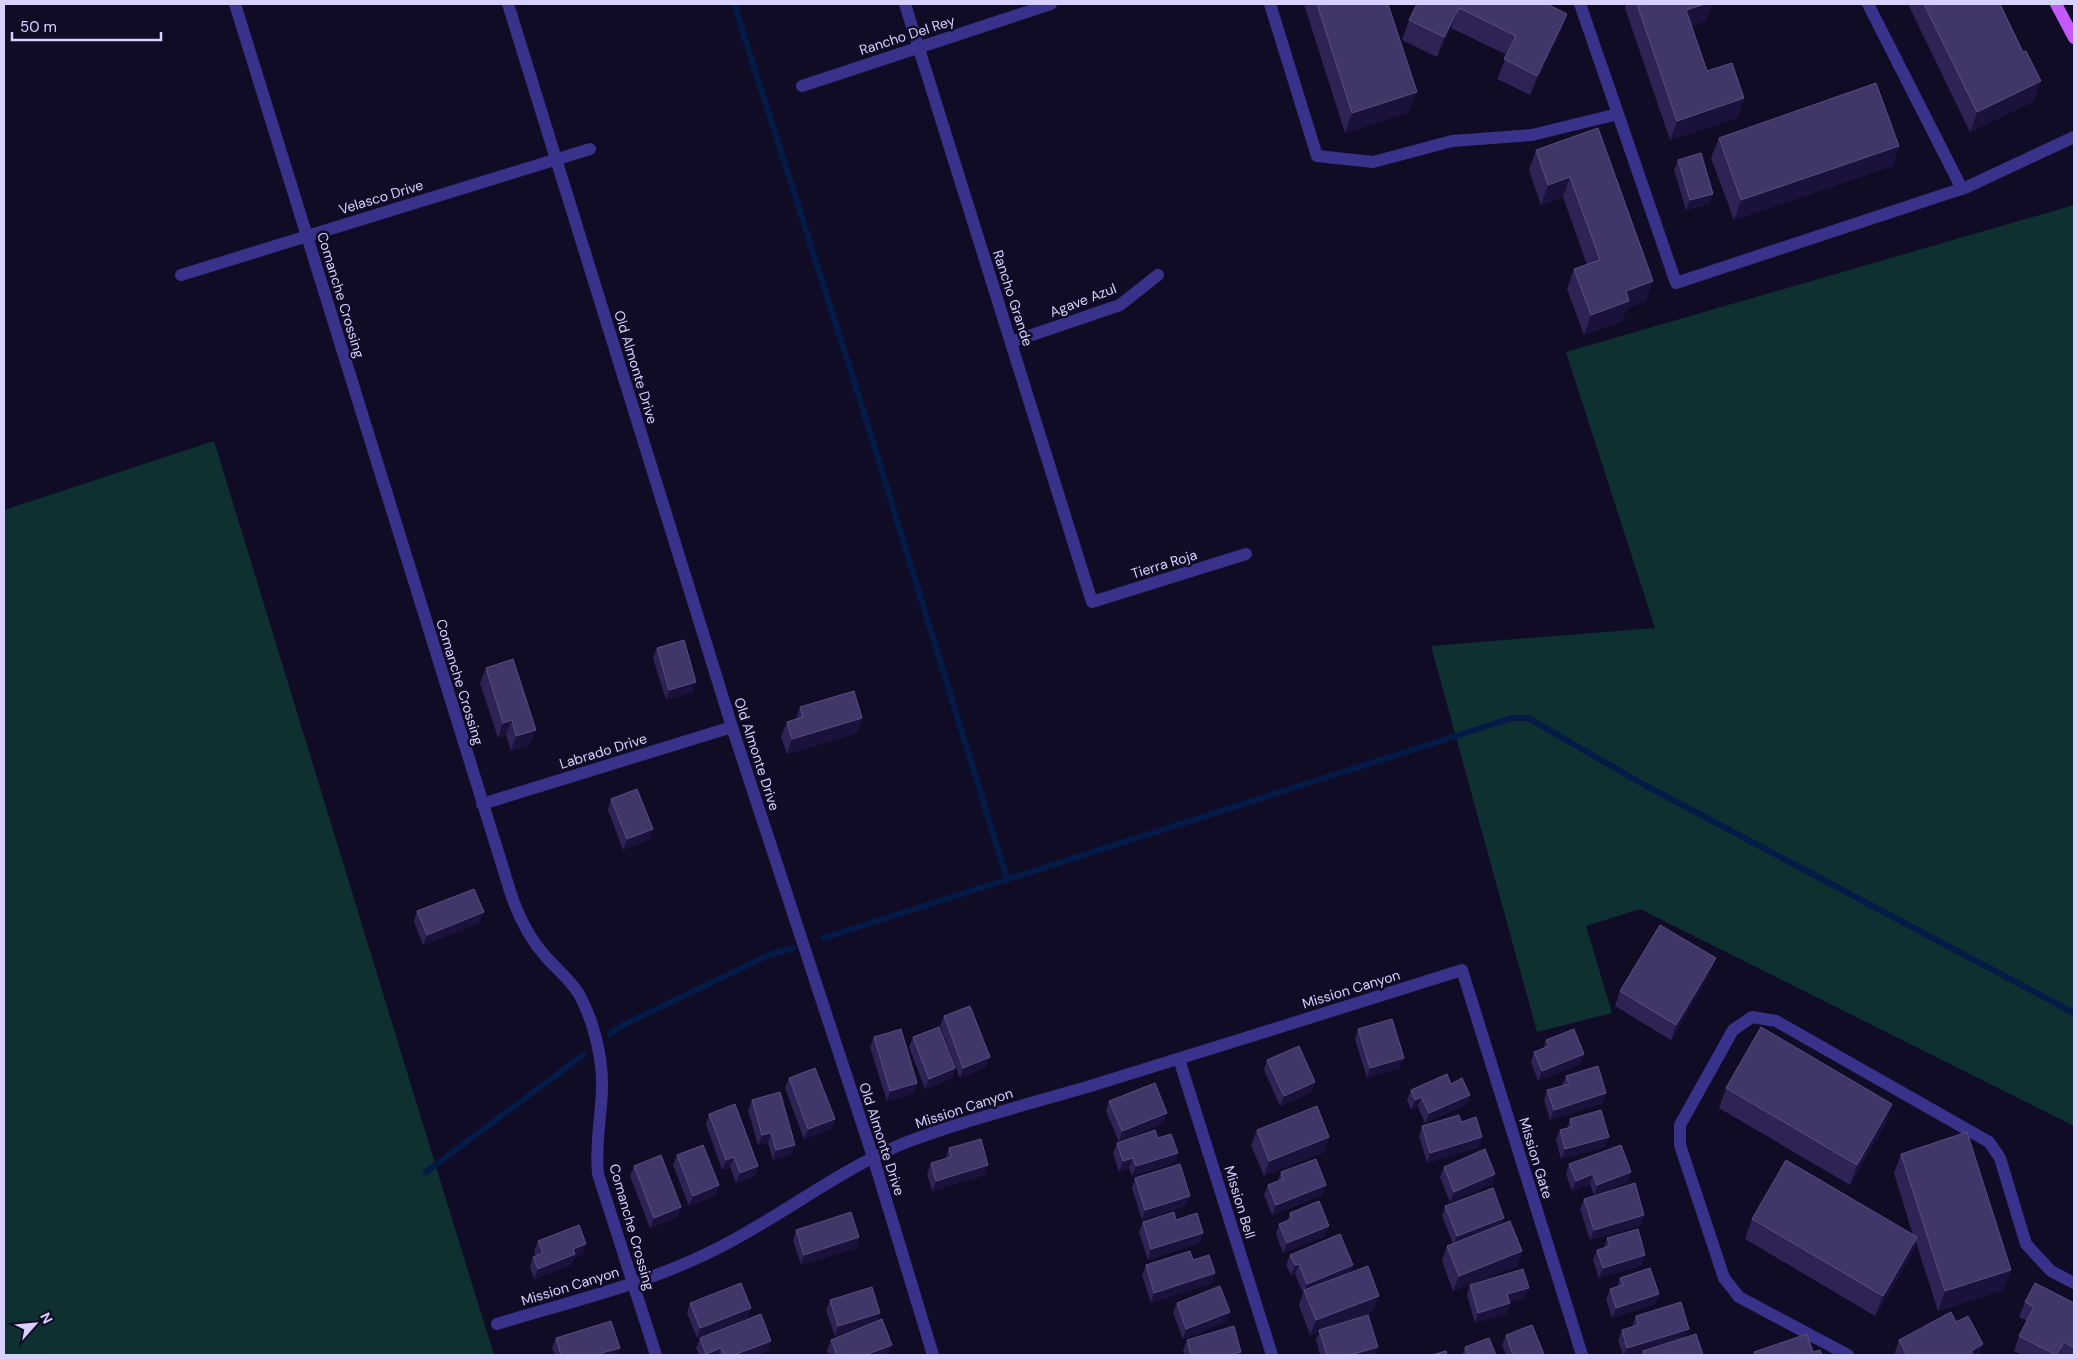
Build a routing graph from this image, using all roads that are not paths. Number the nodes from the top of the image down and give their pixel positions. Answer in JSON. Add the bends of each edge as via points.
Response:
{"nodes":[{"id":1,"x":234,"y":4,"type":"edge"},
{"id":2,"x":508,"y":4,"type":"edge"},
{"id":3,"x":904,"y":4,"type":"edge"},
{"id":4,"x":1051,"y":4,"type":"edge"},
{"id":5,"x":1270,"y":4,"type":"edge"},
{"id":6,"x":1580,"y":4,"type":"edge"},
{"id":7,"x":1868,"y":4,"type":"edge"},
{"id":8,"x":2056,"y":4,"type":"edge"},
{"id":9,"x":2074,"y":38,"type":"edge"},
{"id":10,"x":918,"y":47,"type":"junction"},
{"id":11,"x":802,"y":86,"type":"dead end"},
{"id":12,"x":1618,"y":114,"type":"junction"},
{"id":13,"x":2074,"y":137,"type":"edge"},
{"id":14,"x":590,"y":149,"type":"dead end"},
{"id":15,"x":556,"y":160,"type":"junction"},
{"id":16,"x":1962,"y":189,"type":"junction"},
{"id":17,"x":307,"y":236,"type":"junction"},
{"id":18,"x":182,"y":275,"type":"dead end"},
{"id":19,"x":1158,"y":275,"type":"dead end"},
{"id":20,"x":1011,"y":342,"type":"junction"},
{"id":21,"x":1246,"y":554,"type":"dead end"},
{"id":22,"x":1092,"y":602,"type":"joint"},
{"id":23,"x":732,"y":727,"type":"junction"},
{"id":24,"x":482,"y":804,"type":"junction"},
{"id":25,"x":1462,"y":970,"type":"joint"},
{"id":26,"x":1179,"y":1059,"type":"junction"},
{"id":27,"x":873,"y":1157,"type":"junction"},
{"id":28,"x":632,"y":1282,"type":"junction"},
{"id":29,"x":2074,"y":1283,"type":"edge"},
{"id":30,"x":497,"y":1324,"type":"dead end"},
{"id":31,"x":656,"y":1355,"type":"edge"},
{"id":32,"x":933,"y":1355,"type":"edge"},
{"id":33,"x":1272,"y":1355,"type":"edge"},
{"id":34,"x":1582,"y":1355,"type":"edge"},
{"id":35,"x":1848,"y":1355,"type":"edge"}],
"edges":[{"from":1,"to":17,"type":"street","name":"Comanche Crossing"},
{"from":2,"to":15,"type":"street","name":"Old Almonte Drive"},
{"from":3,"to":10,"type":"street","name":"Rancho Grande"},
{"from":4,"to":10,"type":"street","name":"Rancho Del Rey"},
{"from":5,"to":12,"type":"street","via":[[1317,156],[1373,162],[1452,141],[1532,135]]},
{"from":6,"to":12,"type":"street"},
{"from":7,"to":16,"type":"street"},
{"from":8,"to":9,"type":"main road"},
{"from":10,"to":11,"type":"street","name":"Rancho Del Rey"},
{"from":10,"to":20,"type":"street","name":"Rancho Grande"},
{"from":12,"to":16,"type":"street","via":[[1676,283]]},
{"from":13,"to":16,"type":"street"},
{"from":14,"to":15,"type":"street","name":"Velasco Drive"},
{"from":15,"to":17,"type":"street","name":"Velasco Drive"},
{"from":15,"to":23,"type":"street","name":"Old Almonte Drive"},
{"from":17,"to":18,"type":"street","name":"Velasco Drive"},
{"from":17,"to":24,"type":"street","name":"Comanche Crossing"},
{"from":19,"to":20,"type":"street","name":"Agave Azul","via":[[1120,305]]},
{"from":20,"to":22,"type":"street","name":"Rancho Grande"},
{"from":21,"to":22,"type":"street","name":"Tierra Roja"},
{"from":23,"to":24,"type":"street","name":"Labrado Drive"},
{"from":23,"to":27,"type":"street","name":"Old Almonte Drive"},
{"from":24,"to":28,"type":"street","name":"Comanche Crossing","via":[[521,922],[578,994],[591,1023],[600,1055],[602,1089],[596,1150],[598,1174]]},
{"from":25,"to":26,"type":"street","name":"Mission Canyon"},
{"from":25,"to":34,"type":"street","name":"Mission Gate"},
{"from":26,"to":27,"type":"street","name":"Mission Canyon","via":[[951,1127]]},
{"from":26,"to":33,"type":"street","name":"Mission Bell"},
{"from":27,"to":28,"type":"street","name":"Mission Canyon","via":[[720,1247]]},
{"from":27,"to":32,"type":"street","name":"Old Almonte Drive"},
{"from":28,"to":30,"type":"street","name":"Mission Canyon"},
{"from":28,"to":31,"type":"street","name":"Comanche Crossing"},
{"from":29,"to":35,"type":"street","via":[[2051,1271],[2026,1244],[2000,1158],[1989,1142],[1776,1021],[1752,1017],[1733,1030],[1680,1125],[1680,1145],[1730,1289],[1739,1297]]}]}
